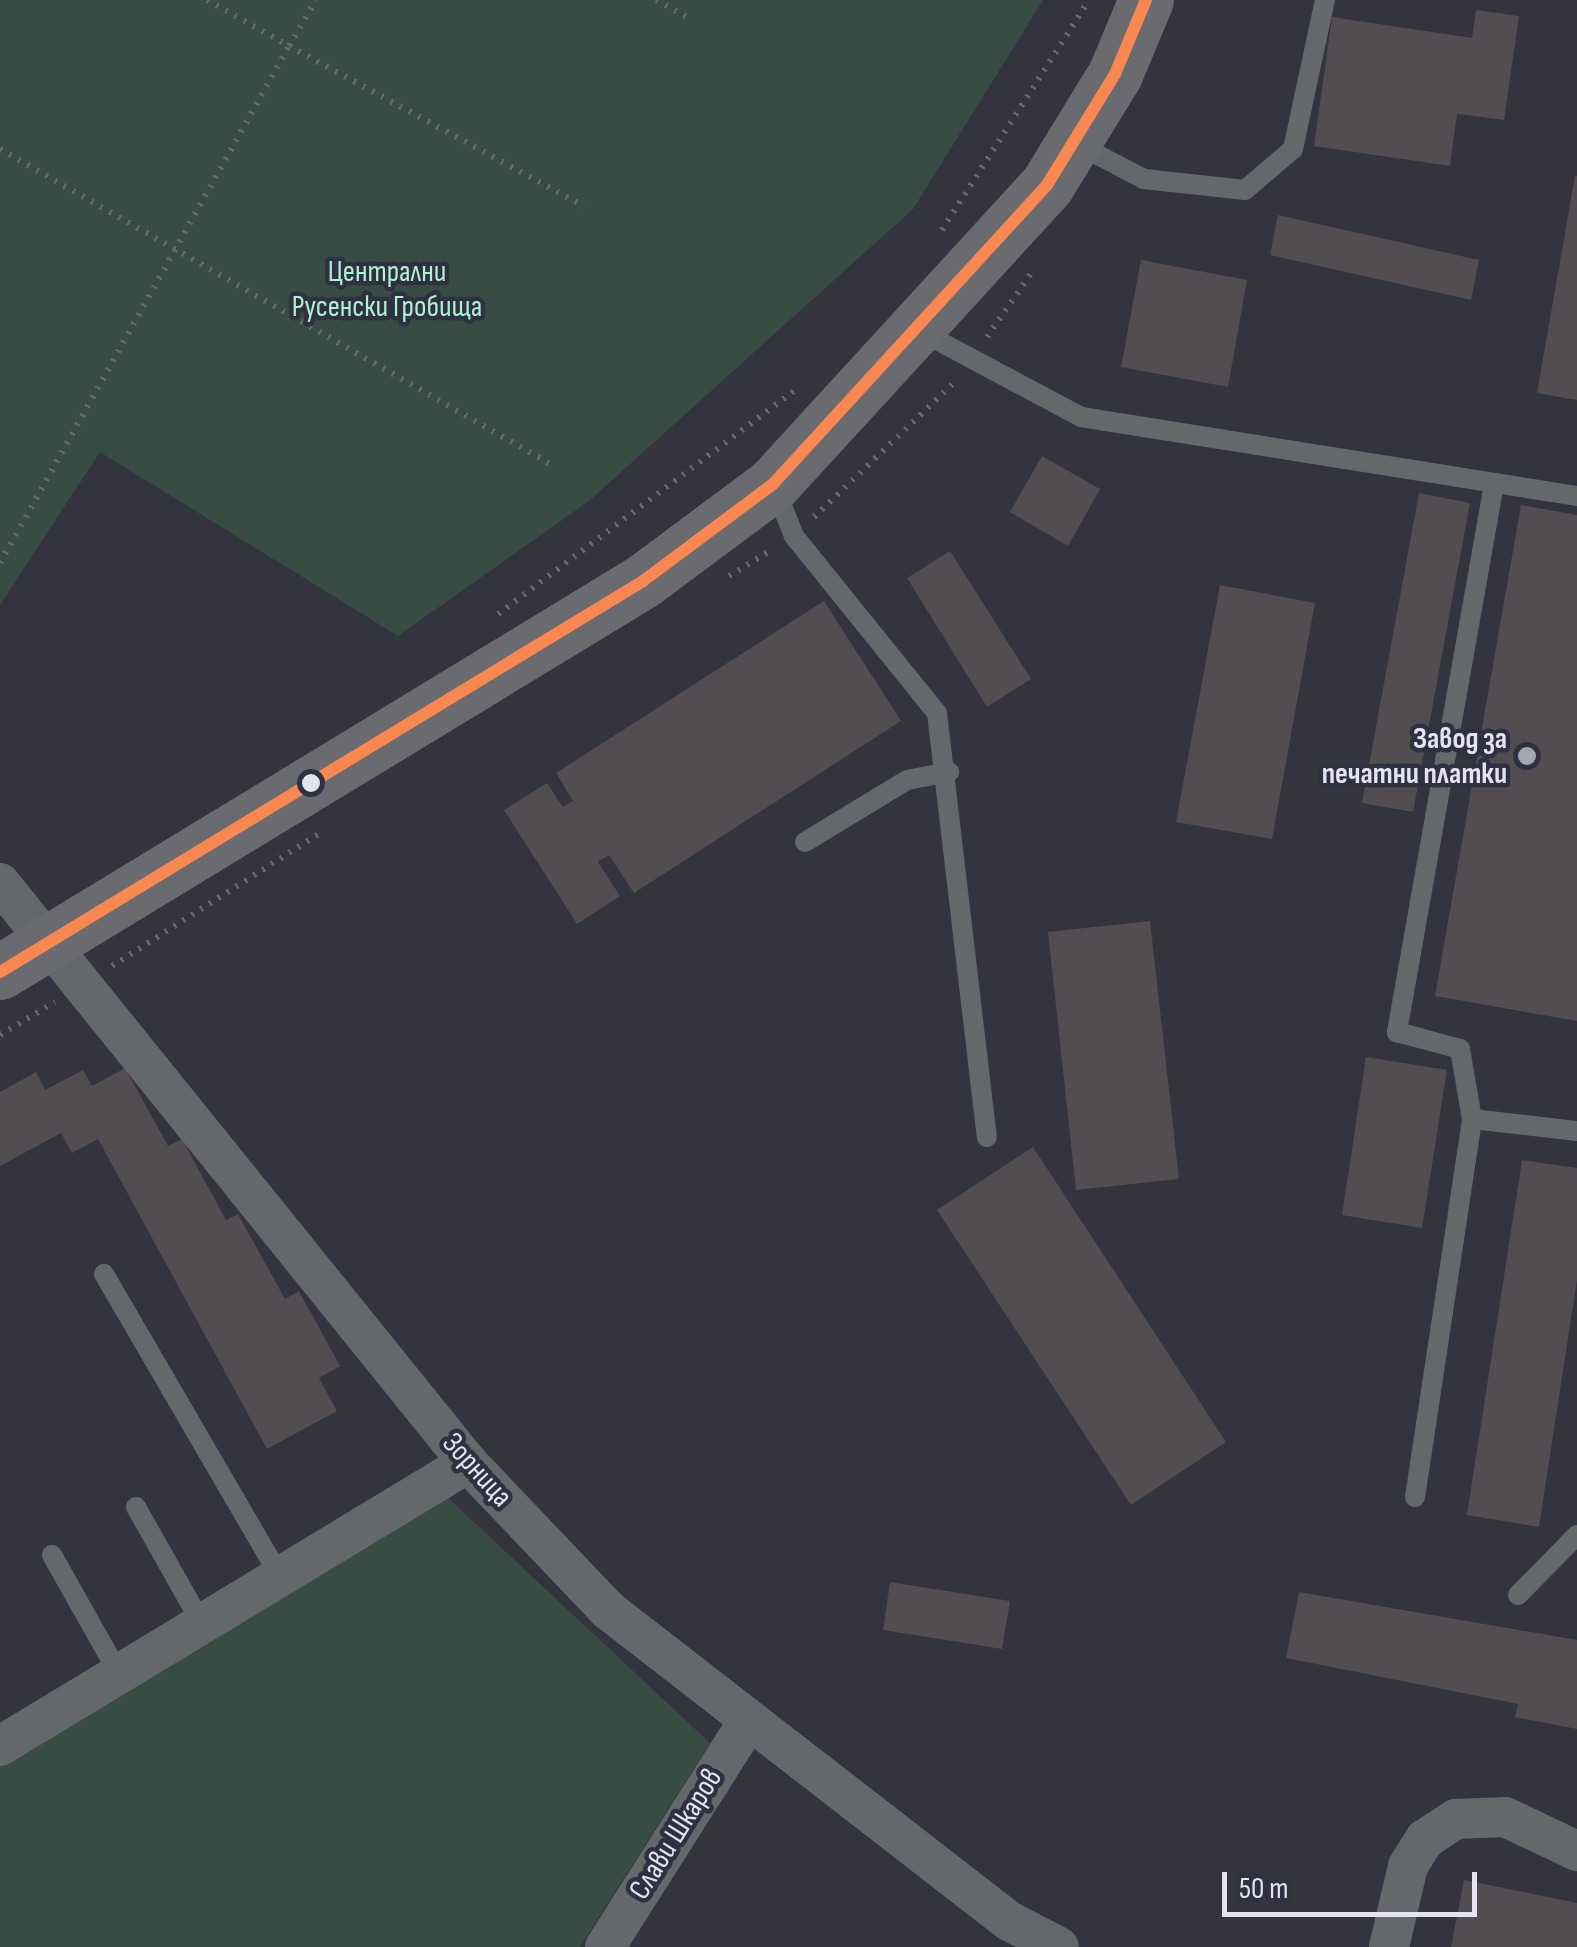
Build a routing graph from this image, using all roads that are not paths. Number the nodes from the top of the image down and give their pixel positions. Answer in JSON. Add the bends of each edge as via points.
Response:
{"nodes":[{"id":1,"x":1146,"y":0,"type":"edge"},
{"id":2,"x":1324,"y":0,"type":"edge"},
{"id":3,"x":1073,"y":142,"type":"junction"},
{"id":4,"x":918,"y":330,"type":"junction"},
{"id":5,"x":773,"y":484,"type":"junction"},
{"id":6,"x":1494,"y":484,"type":"junction"},
{"id":7,"x":1577,"y":496,"type":"edge"},
{"id":8,"x":949,"y":772,"type":"junction"},
{"id":9,"x":805,"y":842,"type":"dead end"},
{"id":10,"x":0,"y":883,"type":"edge"},
{"id":11,"x":48,"y":944,"type":"junction"},
{"id":12,"x":0,"y":972,"type":"edge"},
{"id":13,"x":1472,"y":1119,"type":"junction"},
{"id":14,"x":1577,"y":1132,"type":"edge"},
{"id":15,"x":987,"y":1137,"type":"dead end"},
{"id":16,"x":104,"y":1274,"type":"dead end"},
{"id":17,"x":468,"y":1463,"type":"junction"},
{"id":18,"x":1415,"y":1497,"type":"dead end"},
{"id":19,"x":136,"y":1507,"type":"dead end"},
{"id":20,"x":1577,"y":1535,"type":"edge"},
{"id":21,"x":52,"y":1555,"type":"dead end"},
{"id":22,"x":280,"y":1576,"type":"junction"},
{"id":23,"x":1518,"y":1595,"type":"dead end"},
{"id":24,"x":202,"y":1624,"type":"junction"},
{"id":25,"x":119,"y":1674,"type":"junction"},
{"id":26,"x":748,"y":1722,"type":"junction"},
{"id":27,"x":0,"y":1746,"type":"edge"},
{"id":28,"x":1577,"y":1851,"type":"edge"},
{"id":29,"x":605,"y":1947,"type":"edge"},
{"id":30,"x":1059,"y":1947,"type":"edge"},
{"id":31,"x":1389,"y":1947,"type":"edge"}],
"edges":[{"from":1,"to":3,"type":"main road"},
{"from":2,"to":3,"type":"lane","via":[[1293,149],[1245,190],[1144,179]]},
{"from":3,"to":4,"type":"main road"},
{"from":4,"to":5,"type":"main road"},
{"from":4,"to":6,"type":"lane","via":[[1081,417]]},
{"from":5,"to":8,"type":"lane","via":[[794,536],[937,713]]},
{"from":5,"to":11,"type":"main road","via":[[643,581]]},
{"from":6,"to":7,"type":"lane"},
{"from":6,"to":13,"type":"lane","via":[[1397,1032],[1460,1049]]},
{"from":8,"to":9,"type":"lane","via":[[906,780]]},
{"from":8,"to":15,"type":"lane"},
{"from":10,"to":11,"type":"street","name":"Зорница"},
{"from":11,"to":12,"type":"main road"},
{"from":11,"to":17,"type":"street","name":"Зорница"},
{"from":13,"to":14,"type":"lane"},
{"from":13,"to":18,"type":"lane"},
{"from":16,"to":22,"type":"lane"},
{"from":17,"to":22,"type":"street"},
{"from":17,"to":26,"type":"street","name":"Зорница","via":[[608,1610]]},
{"from":19,"to":24,"type":"lane"},
{"from":20,"to":23,"type":"lane"},
{"from":21,"to":25,"type":"lane"},
{"from":22,"to":24,"type":"street"},
{"from":24,"to":25,"type":"street"},
{"from":25,"to":27,"type":"street"},
{"from":26,"to":29,"type":"street","name":"Слави Шкаров"},
{"from":26,"to":30,"type":"street","name":"Зорница","via":[[1009,1921]]},
{"from":28,"to":31,"type":"street","via":[[1504,1818],[1456,1820],[1425,1839],[1408,1866]]}]}
